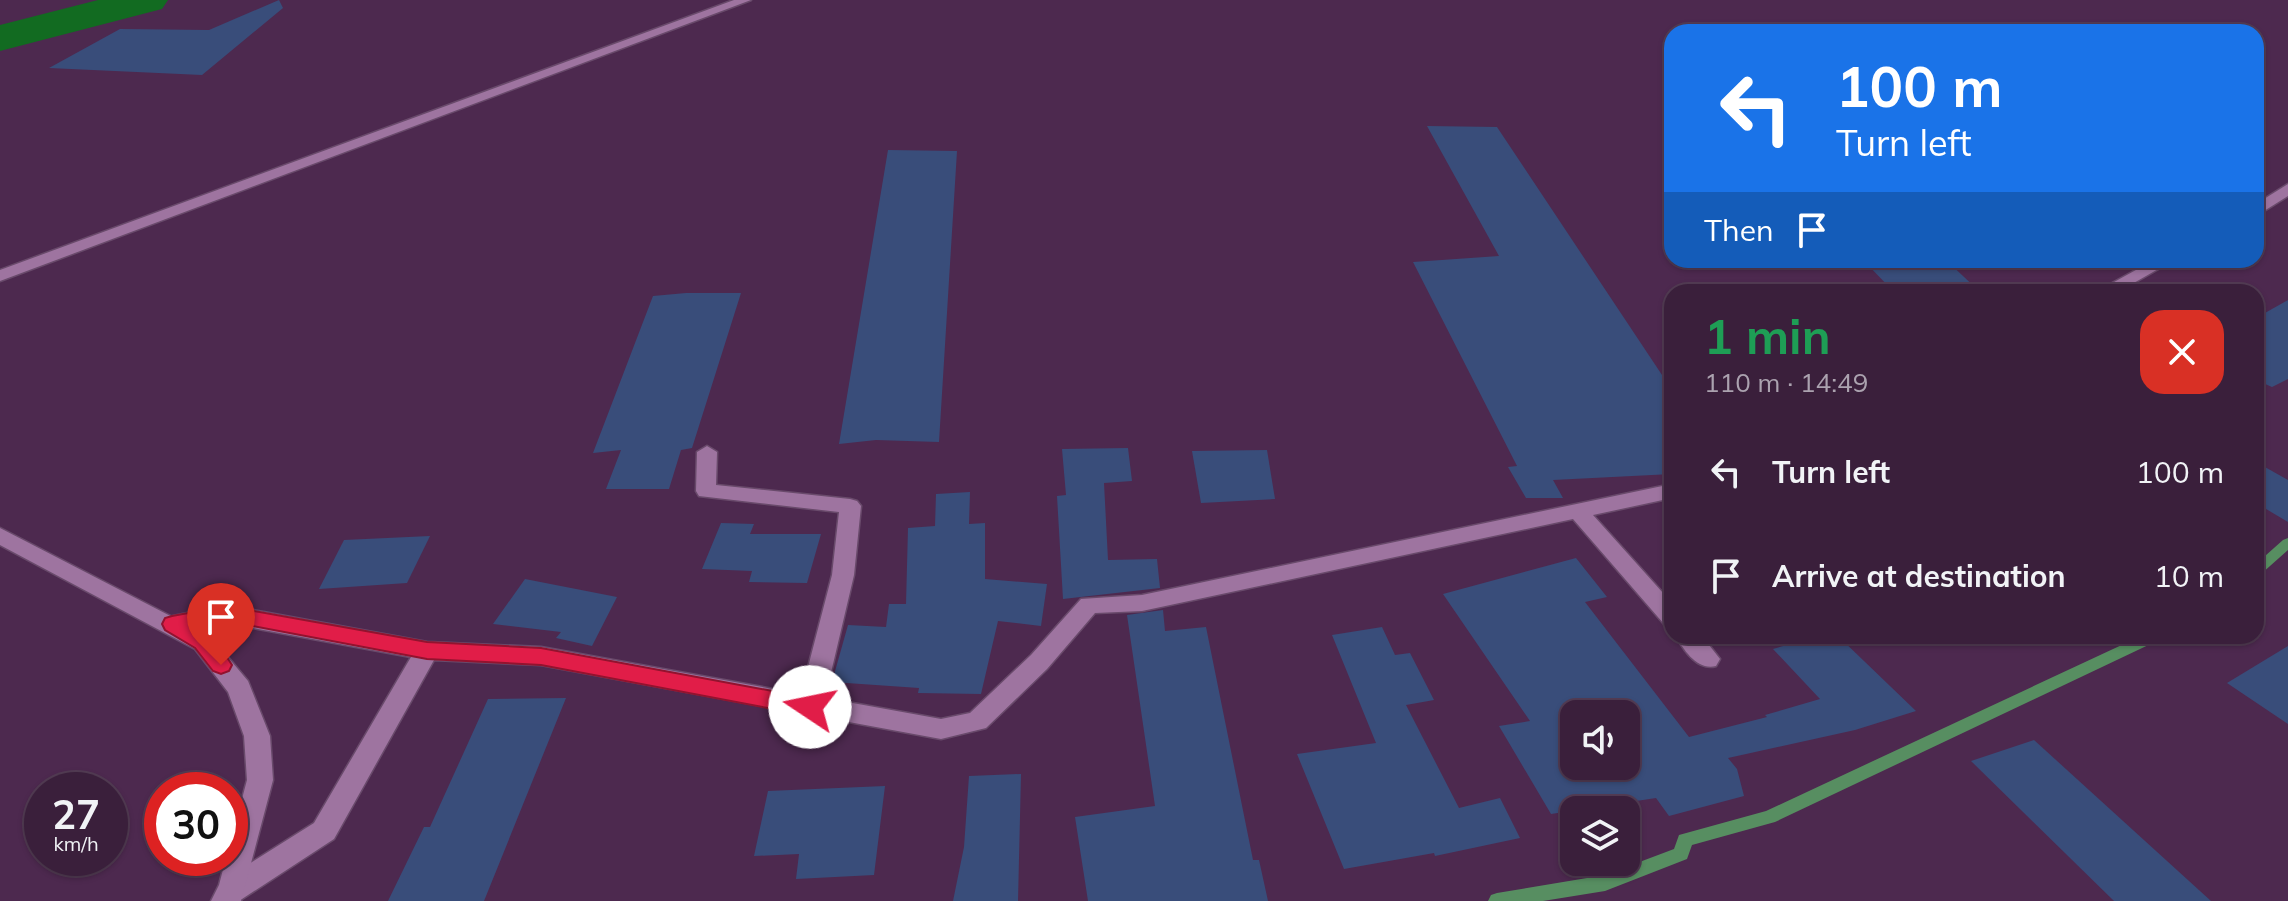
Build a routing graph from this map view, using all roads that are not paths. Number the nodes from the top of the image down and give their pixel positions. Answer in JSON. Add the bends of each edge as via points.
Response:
{"nodes":[{"id":1,"x":745,"y":0,"type":"edge"},
{"id":2,"x":2288,"y":189,"type":"edge"},
{"id":3,"x":2264,"y":206,"type":"edge"},
{"id":4,"x":2151,"y":268,"type":"edge"},
{"id":5,"x":0,"y":276,"type":"edge"},
{"id":6,"x":2120,"y":284,"type":"edge"},
{"id":7,"x":707,"y":452,"type":"dead end"},
{"id":8,"x":1664,"y":493,"type":"edge"},
{"id":9,"x":1579,"y":512,"type":"junction"},
{"id":10,"x":0,"y":536,"type":"edge"},
{"id":11,"x":1664,"y":609,"type":"edge"},
{"id":12,"x":172,"y":624,"type":"junction"},
{"id":13,"x":1695,"y":644,"type":"edge"},
{"id":14,"x":427,"y":651,"type":"junction"},
{"id":15,"x":1708,"y":659,"type":"dead end"},
{"id":16,"x":810,"y":707,"type":"junction"},
{"id":17,"x":228,"y":895,"type":"edge"}],
"edges":[{"from":1,"to":5,"type":"street"},
{"from":2,"to":3,"type":"street"},
{"from":4,"to":6,"type":"street"},
{"from":7,"to":16,"type":"street","via":[[706,491],[850,506],[843,575]]},
{"from":8,"to":9,"type":"street"},
{"from":9,"to":11,"type":"street"},
{"from":9,"to":16,"type":"street","via":[[1142,603],[1089,605],[977,721],[941,729]]},
{"from":10,"to":12,"type":"street"},
{"from":12,"to":14,"type":"street","via":[[226,614]]},
{"from":12,"to":17,"type":"street","via":[[203,643],[239,688],[257,736],[260,780]]},
{"from":13,"to":15,"type":"street"},
{"from":14,"to":16,"type":"street","via":[[541,656]]},
{"from":14,"to":17,"type":"street","via":[[324,831]]}]}
